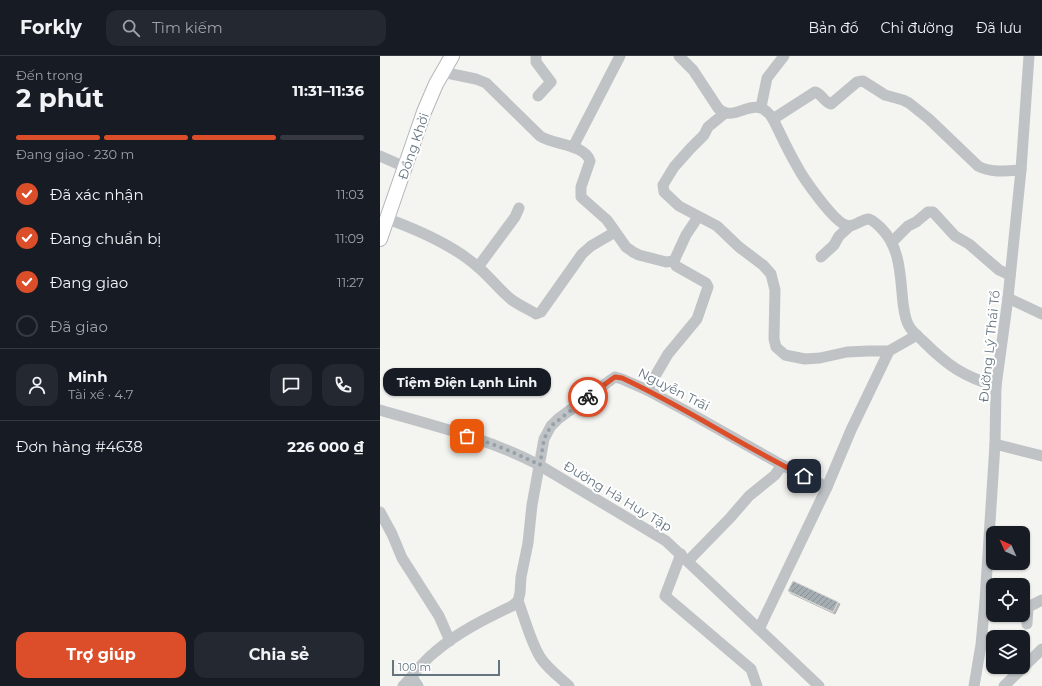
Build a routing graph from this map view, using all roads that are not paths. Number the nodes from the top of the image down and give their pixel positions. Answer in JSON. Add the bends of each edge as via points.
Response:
{"nodes":[{"id":1,"x":452,"y":56,"type":"edge"},
{"id":2,"x":536,"y":56,"type":"edge"},
{"id":3,"x":679,"y":56,"type":"edge"},
{"id":4,"x":784,"y":56,"type":"edge"},
{"id":5,"x":1029,"y":56,"type":"edge"},
{"id":6,"x":616,"y":58,"type":"edge"},
{"id":7,"x":442,"y":72,"type":"junction"},
{"id":8,"x":538,"y":96,"type":"dead end"},
{"id":9,"x":760,"y":108,"type":"junction"},
{"id":10,"x":725,"y":113,"type":"junction"},
{"id":11,"x":773,"y":119,"type":"junction"},
{"id":12,"x":573,"y":147,"type":"junction"},
{"id":13,"x":380,"y":156,"type":"edge"},
{"id":14,"x":405,"y":167,"type":"junction"},
{"id":15,"x":1021,"y":170,"type":"junction"},
{"id":16,"x":519,"y":208,"type":"dead end"},
{"id":17,"x":698,"y":217,"type":"junction"},
{"id":18,"x":388,"y":219,"type":"junction"},
{"id":19,"x":850,"y":226,"type":"junction"},
{"id":20,"x":615,"y":232,"type":"junction"},
{"id":21,"x":380,"y":240,"type":"edge"},
{"id":22,"x":892,"y":242,"type":"junction"},
{"id":23,"x":821,"y":257,"type":"dead end"},
{"id":24,"x":674,"y":261,"type":"junction"},
{"id":25,"x":478,"y":267,"type":"junction"},
{"id":26,"x":1010,"y":275,"type":"junction"},
{"id":27,"x":1008,"y":298,"type":"junction"},
{"id":28,"x":1042,"y":314,"type":"edge"},
{"id":29,"x":917,"y":335,"type":"junction"},
{"id":30,"x":889,"y":351,"type":"junction"},
{"id":31,"x":996,"y":386,"type":"junction"},
{"id":32,"x":647,"y":390,"type":"junction"},
{"id":33,"x":380,"y":410,"type":"edge"},
{"id":34,"x":995,"y":444,"type":"junction"},
{"id":35,"x":1042,"y":456,"type":"edge"},
{"id":36,"x":540,"y":465,"type":"junction"},
{"id":37,"x":782,"y":465,"type":"junction"},
{"id":38,"x":826,"y":487,"type":"junction"},
{"id":39,"x":380,"y":512,"type":"edge"},
{"id":40,"x":684,"y":558,"type":"junction"},
{"id":41,"x":990,"y":578,"type":"edge"},
{"id":42,"x":1042,"y":600,"type":"edge"},
{"id":43,"x":518,"y":601,"type":"junction"},
{"id":44,"x":1030,"y":605,"type":"edge"},
{"id":45,"x":986,"y":618,"type":"edge"},
{"id":46,"x":759,"y":629,"type":"junction"},
{"id":47,"x":450,"y":641,"type":"junction"},
{"id":48,"x":1042,"y":649,"type":"edge"},
{"id":49,"x":415,"y":682,"type":"edge"},
{"id":50,"x":403,"y":686,"type":"edge"},
{"id":51,"x":569,"y":686,"type":"edge"},
{"id":52,"x":757,"y":686,"type":"edge"},
{"id":53,"x":819,"y":686,"type":"edge"},
{"id":54,"x":974,"y":686,"type":"edge"},
{"id":55,"x":1004,"y":686,"type":"edge"}],
"edges":[{"from":1,"to":7,"type":"main road","name":"Đồng Khởi"},
{"from":2,"to":8,"type":"street","via":[[536,62],[551,82]]},
{"from":3,"to":10,"type":"street","via":[[693,70],[718,108]]},
{"from":4,"to":9,"type":"street","via":[[767,78]]},
{"from":5,"to":15,"type":"street","name":"Đường Lý Thái Tổ"},
{"from":6,"to":12,"type":"street"},
{"from":7,"to":12,"type":"street","via":[[476,79],[486,84],[544,139]]},
{"from":7,"to":14,"type":"main road","name":"Đồng Khởi","via":[[424,112]]},
{"from":9,"to":10,"type":"street"},
{"from":9,"to":11,"type":"street","via":[[768,112]]},
{"from":10,"to":17,"type":"street","via":[[708,127],[704,135],[679,160],[663,185],[664,192],[669,197]]},
{"from":11,"to":15,"type":"street","via":[[815,92],[831,104],[857,82],[863,81],[886,96],[909,103],[978,166],[998,171]]},
{"from":11,"to":19,"type":"street","via":[[797,167],[817,195],[839,221]]},
{"from":12,"to":20,"type":"street","via":[[586,154],[590,161],[580,187],[581,197],[607,220]]},
{"from":13,"to":14,"type":"street"},
{"from":14,"to":18,"type":"main road","name":"Đồng Khởi"},
{"from":15,"to":26,"type":"street","name":"Đường Lý Thái Tổ"},
{"from":16,"to":25,"type":"street"},
{"from":17,"to":24,"type":"street"},
{"from":17,"to":30,"type":"street","via":[[716,226],[739,247],[764,264],[771,274],[775,290],[774,339],[776,348],[785,355],[805,359],[847,352]]},
{"from":18,"to":21,"type":"main road","name":"Đồng Khởi"},
{"from":18,"to":25,"type":"street","via":[[425,234]]},
{"from":19,"to":22,"type":"street","via":[[871,219]]},
{"from":19,"to":23,"type":"street"},
{"from":20,"to":24,"type":"street","via":[[626,247],[638,255],[666,262]]},
{"from":20,"to":25,"type":"street","via":[[582,254],[539,314],[513,301]]},
{"from":22,"to":26,"type":"street","via":[[908,226],[928,212],[933,212],[955,236],[969,244],[998,270]]},
{"from":22,"to":29,"type":"street","via":[[897,255],[907,321]]},
{"from":24,"to":32,"type":"street","via":[[676,266],[706,283],[708,287],[697,319],[668,354]]},
{"from":26,"to":27,"type":"street","name":"Đường Lý Thái Tổ"},
{"from":27,"to":28,"type":"street"},
{"from":27,"to":31,"type":"street","name":"Đường Lý Thái Tổ"},
{"from":29,"to":30,"type":"street"},
{"from":29,"to":31,"type":"street","via":[[940,359],[952,367]]},
{"from":30,"to":38,"type":"street"},
{"from":31,"to":34,"type":"street","name":"Đường Lý Thái Tổ"},
{"from":32,"to":36,"type":"street","name":"Nguyễn Trãi","via":[[622,378],[612,379],[551,426],[544,439]]},
{"from":32,"to":37,"type":"street","name":"Nguyễn Trãi"},
{"from":33,"to":36,"type":"street","name":"Đường Hà Huy Tập","via":[[496,444]]},
{"from":34,"to":35,"type":"street"},
{"from":34,"to":41,"type":"street","name":"Đường Lý Thái Tổ"},
{"from":36,"to":40,"type":"street","name":"Đường Hà Huy Tập","via":[[666,541]]},
{"from":36,"to":43,"type":"street","name":"Nguyễn Trãi"},
{"from":37,"to":38,"type":"street","name":"Nguyễn Trãi"},
{"from":37,"to":40,"type":"street","via":[[775,475],[749,496],[730,518]]},
{"from":38,"to":46,"type":"street"},
{"from":39,"to":47,"type":"street","via":[[402,558],[436,610]]},
{"from":40,"to":46,"type":"street","name":"Đường Hà Huy Tập"},
{"from":40,"to":52,"type":"street","via":[[665,596],[751,669]]},
{"from":42,"to":44,"type":"street"},
{"from":43,"to":47,"type":"street","via":[[463,631]]},
{"from":43,"to":51,"type":"street","via":[[540,657]]},
{"from":45,"to":54,"type":"street","name":"Đường Lý Thái Tổ"},
{"from":46,"to":53,"type":"street","name":"Đường Hà Huy Tập"},
{"from":47,"to":49,"type":"street","via":[[427,659]]},
{"from":48,"to":55,"type":"street"},
{"from":49,"to":50,"type":"street"}]}
